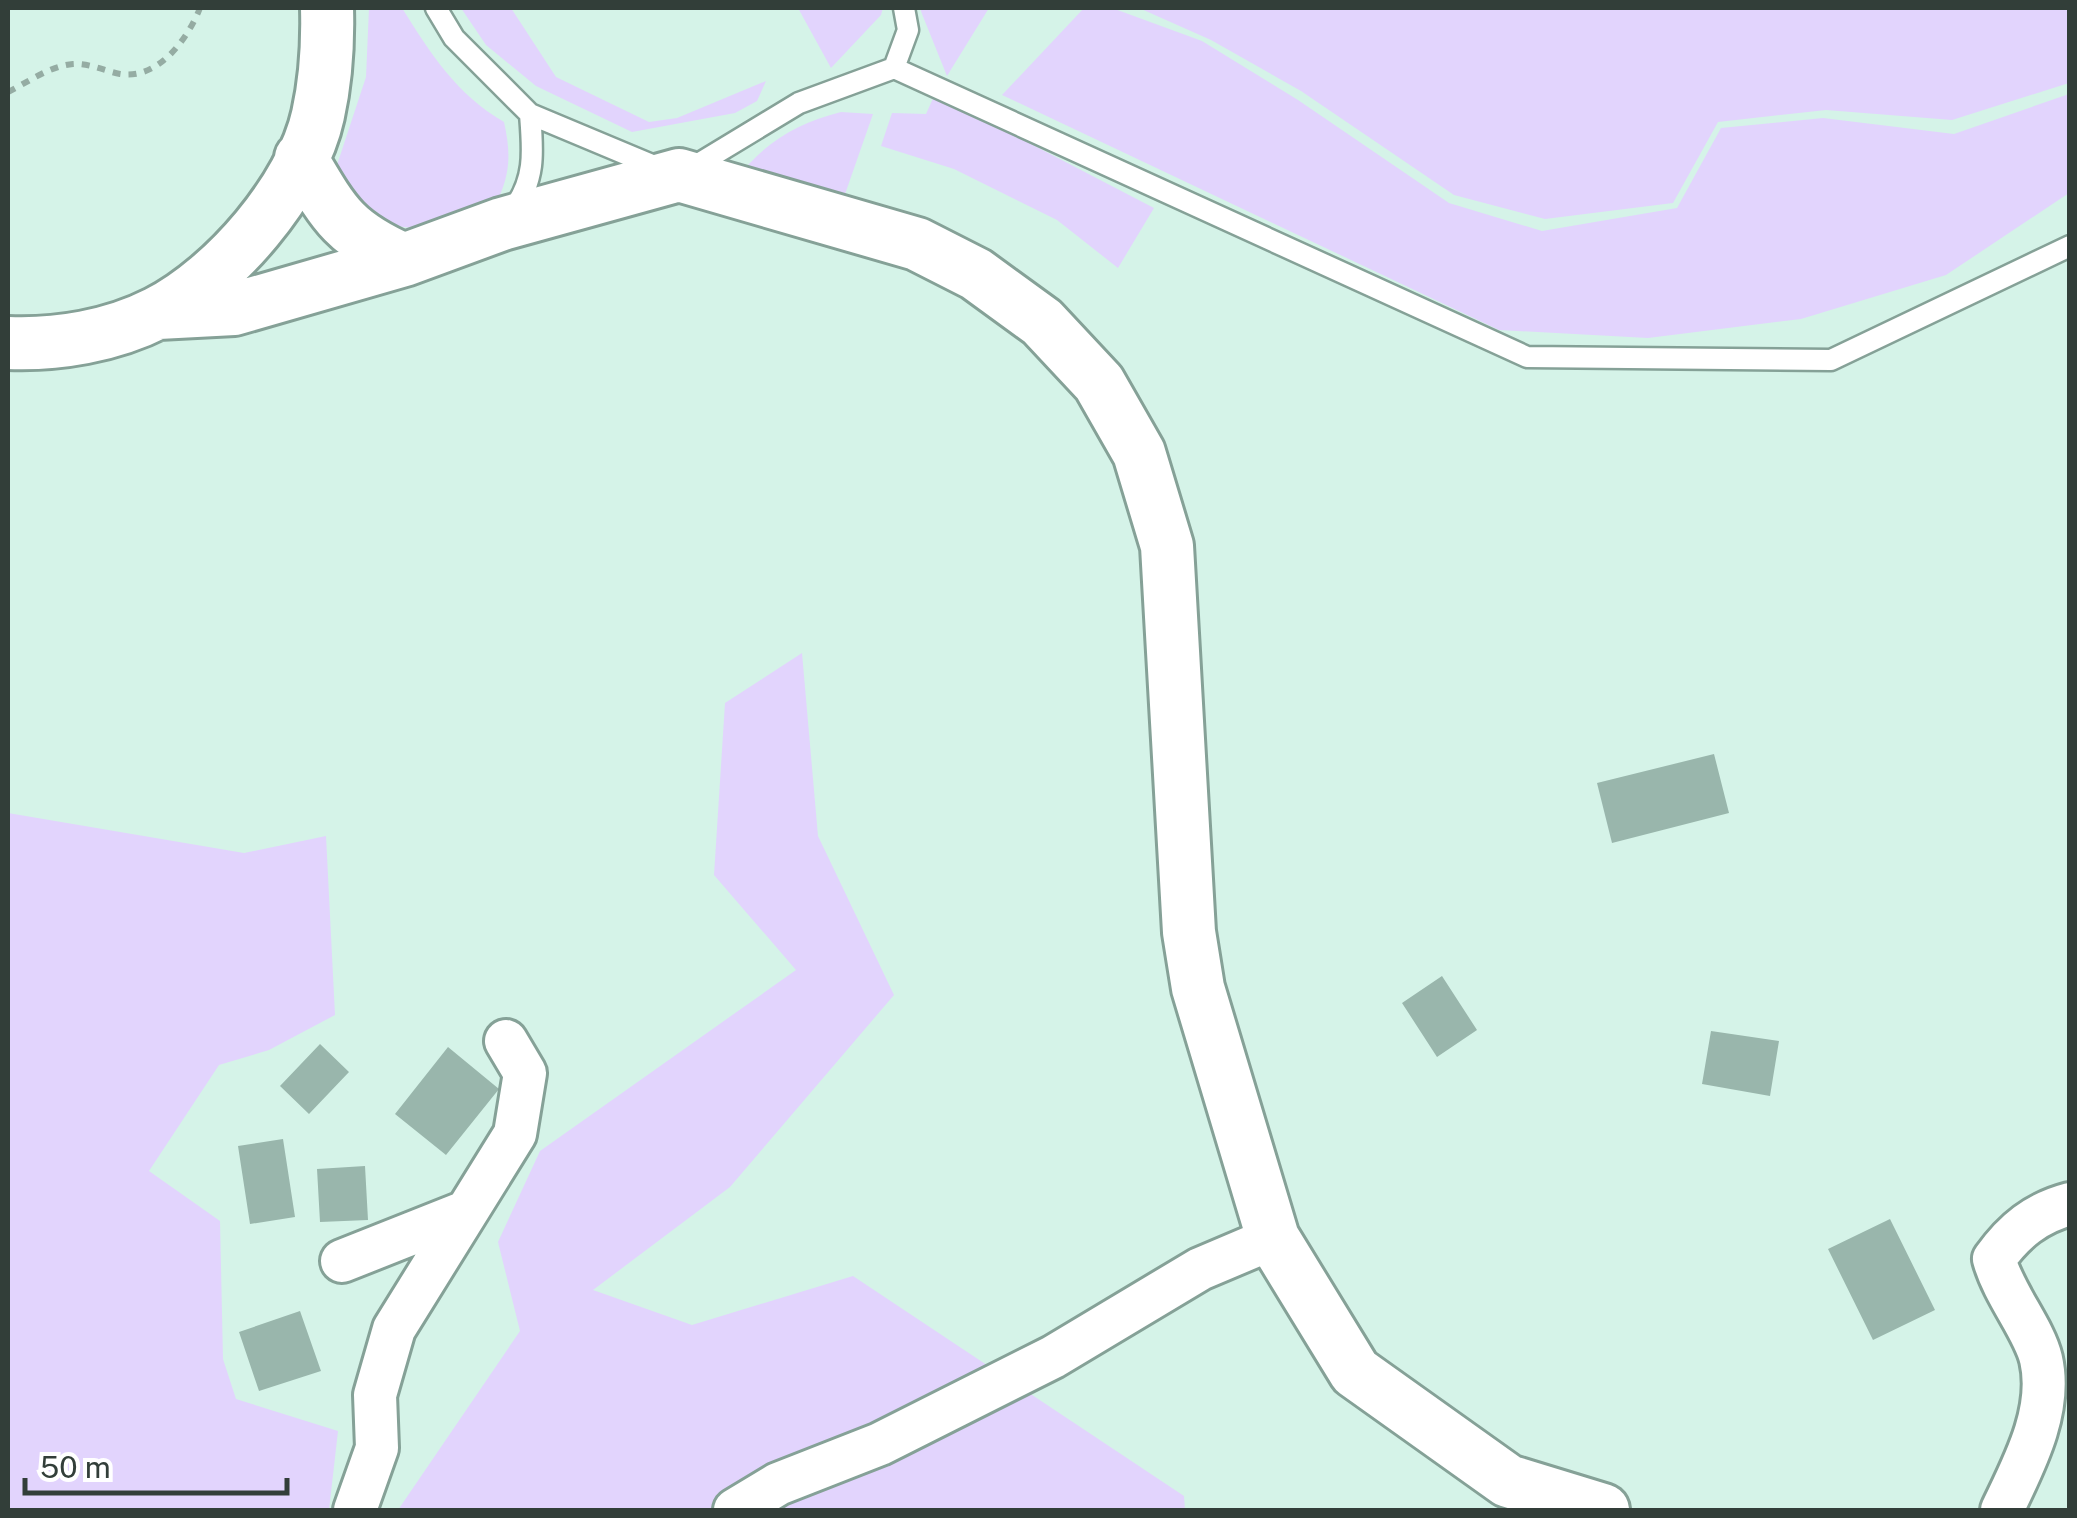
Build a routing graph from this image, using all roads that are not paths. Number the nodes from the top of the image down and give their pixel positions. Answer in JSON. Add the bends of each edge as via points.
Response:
{"nodes":[{"id":1,"x":327,"y":8,"type":"edge"},
{"id":2,"x":436,"y":8,"type":"edge"},
{"id":3,"x":904,"y":8,"type":"edge"},
{"id":4,"x":894,"y":68,"type":"junction"},
{"id":5,"x":530,"y":114,"type":"junction"},
{"id":6,"x":301,"y":158,"type":"junction"},
{"id":7,"x":679,"y":175,"type":"junction"},
{"id":8,"x":502,"y":224,"type":"junction"},
{"id":9,"x":2070,"y":246,"type":"edge"},
{"id":10,"x":404,"y":260,"type":"junction"},
{"id":11,"x":158,"y":313,"type":"junction"},
{"id":12,"x":8,"y":343,"type":"edge"},
{"id":13,"x":506,"y":1041,"type":"dead end"},
{"id":14,"x":2070,"y":1204,"type":"edge"},
{"id":15,"x":462,"y":1213,"type":"junction"},
{"id":16,"x":1273,"y":1238,"type":"junction"},
{"id":17,"x":342,"y":1261,"type":"dead end"},
{"id":18,"x":355,"y":1510,"type":"edge"},
{"id":19,"x":735,"y":1510,"type":"edge"},
{"id":20,"x":1603,"y":1510,"type":"edge"},
{"id":21,"x":2002,"y":1510,"type":"edge"}],
"edges":[{"from":1,"to":6,"type":"street","via":[[318,118]]},
{"from":2,"to":5,"type":"lane","via":[[454,38]]},
{"from":3,"to":4,"type":"lane","via":[[908,30]]},
{"from":4,"to":7,"type":"lane","via":[[800,103]]},
{"from":4,"to":9,"type":"lane","via":[[1528,357],[1831,360]]},
{"from":5,"to":7,"type":"lane"},
{"from":5,"to":8,"type":"lane","via":[[534,166],[524,196]]},
{"from":6,"to":10,"type":"street","via":[[336,218],[367,244]]},
{"from":6,"to":11,"type":"street","via":[[262,224]]},
{"from":7,"to":8,"type":"street"},
{"from":7,"to":16,"type":"street","via":[[917,244],[976,274],[1042,322],[1099,383],[1139,454],[1167,546],[1198,988]]},
{"from":8,"to":10,"type":"street"},
{"from":10,"to":11,"type":"street","via":[[234,309]]},
{"from":11,"to":12,"type":"street","via":[[87,337]]},
{"from":13,"to":15,"type":"street","via":[[525,1073],[515,1134]]},
{"from":14,"to":21,"type":"street","via":[[2047,1210],[2012,1234],[1994,1259],[2002,1288],[2041,1358],[2032,1446]]},
{"from":15,"to":17,"type":"street"},
{"from":15,"to":18,"type":"street","via":[[394,1329],[375,1395],[378,1448]]},
{"from":16,"to":19,"type":"street","via":[[1200,1270],[1036,1366]]},
{"from":16,"to":20,"type":"street","via":[[1356,1372],[1508,1481]]}]}
